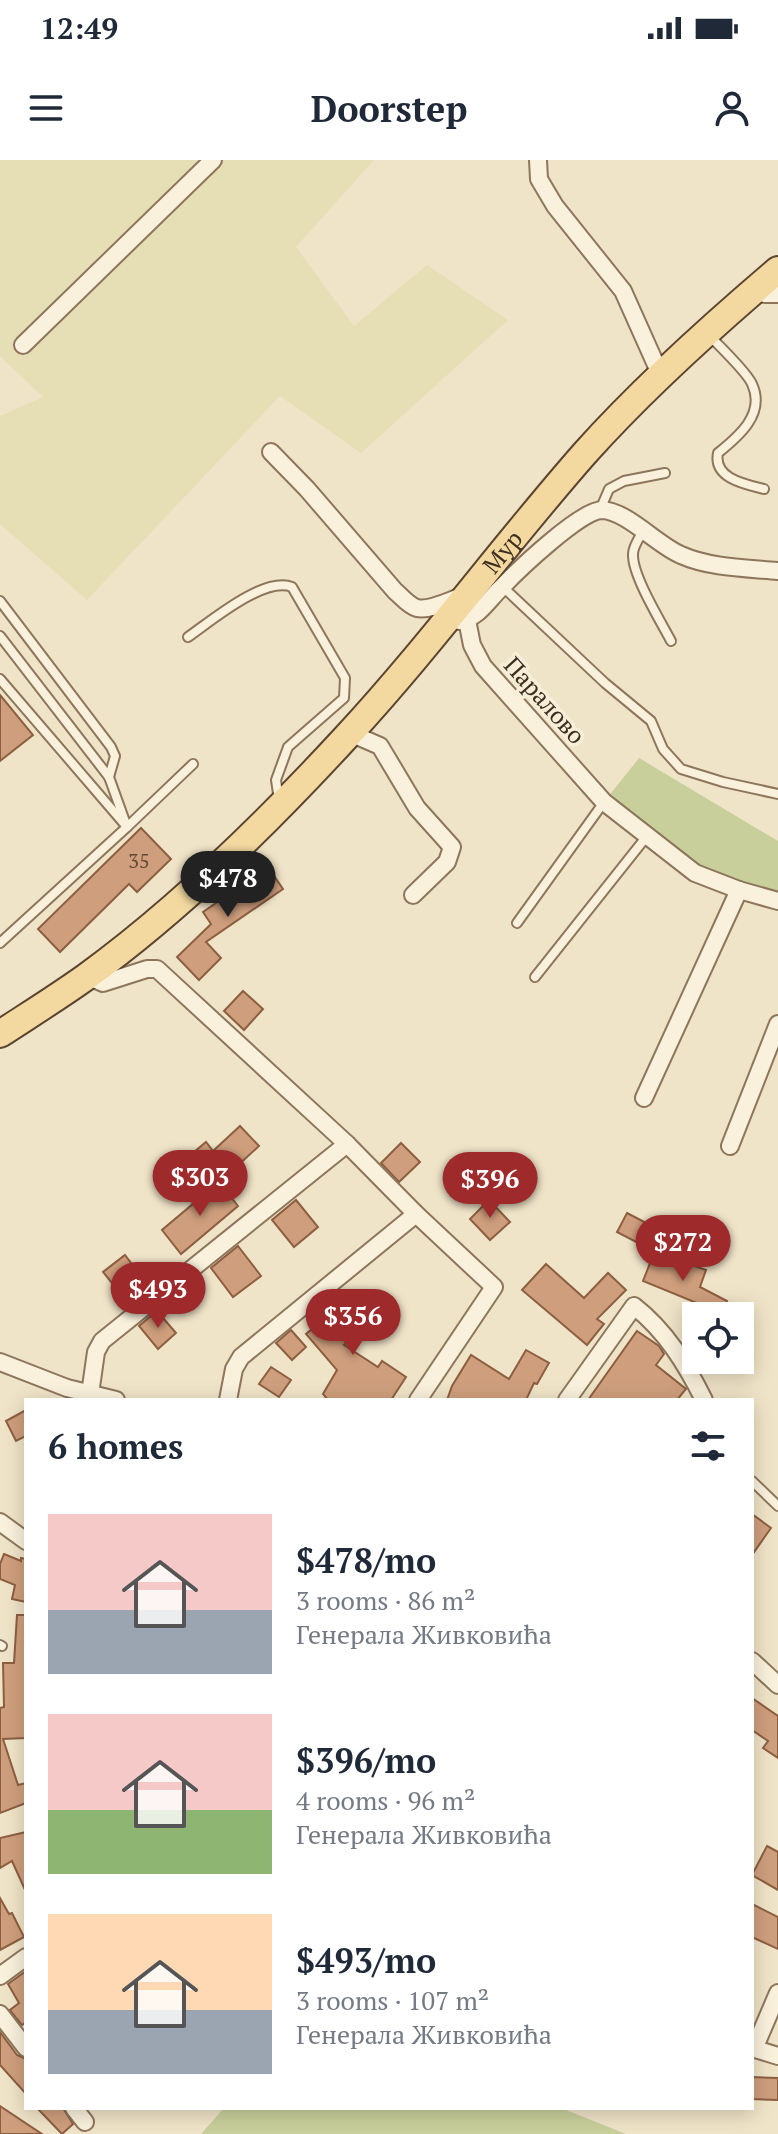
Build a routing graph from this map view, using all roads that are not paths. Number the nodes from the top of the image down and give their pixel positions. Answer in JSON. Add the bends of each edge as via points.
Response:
{"nodes":[{"id":1,"x":213,"y":160,"type":"edge"},
{"id":2,"x":538,"y":160,"type":"edge"},
{"id":3,"x":778,"y":270,"type":"edge"},
{"id":4,"x":766,"y":292,"type":"edge"},
{"id":5,"x":707,"y":332,"type":"junction"},
{"id":6,"x":23,"y":345,"type":"dead end"},
{"id":7,"x":661,"y":376,"type":"junction"},
{"id":8,"x":271,"y":452,"type":"dead end"},
{"id":9,"x":665,"y":473,"type":"dead end"},
{"id":10,"x":764,"y":489,"type":"dead end"},
{"id":11,"x":600,"y":510,"type":"junction"},
{"id":12,"x":643,"y":531,"type":"junction"},
{"id":13,"x":778,"y":571,"type":"edge"},
{"id":14,"x":502,"y":586,"type":"junction"},
{"id":15,"x":0,"y":601,"type":"edge"},
{"id":16,"x":459,"y":611,"type":"junction"},
{"id":17,"x":0,"y":636,"type":"edge"},
{"id":18,"x":188,"y":637,"type":"dead end"},
{"id":19,"x":671,"y":641,"type":"dead end"},
{"id":20,"x":0,"y":679,"type":"edge"},
{"id":21,"x":350,"y":733,"type":"junction"},
{"id":22,"x":193,"y":764,"type":"dead end"},
{"id":23,"x":109,"y":777,"type":"junction"},
{"id":24,"x":778,"y":794,"type":"edge"},
{"id":25,"x":290,"y":796,"type":"junction"},
{"id":26,"x":604,"y":802,"type":"junction"},
{"id":27,"x":127,"y":827,"type":"junction"},
{"id":28,"x":647,"y":836,"type":"junction"},
{"id":29,"x":739,"y":890,"type":"junction"},
{"id":30,"x":413,"y":895,"type":"dead end"},
{"id":31,"x":778,"y":901,"type":"edge"},
{"id":32,"x":517,"y":923,"type":"dead end"},
{"id":33,"x":0,"y":943,"type":"edge"},
{"id":34,"x":87,"y":976,"type":"junction"},
{"id":35,"x":535,"y":977,"type":"dead end"},
{"id":36,"x":778,"y":1024,"type":"edge"},
{"id":37,"x":0,"y":1034,"type":"edge"},
{"id":38,"x":644,"y":1098,"type":"dead end"},
{"id":39,"x":347,"y":1144,"type":"junction"},
{"id":40,"x":730,"y":1146,"type":"dead end"},
{"id":41,"x":416,"y":1214,"type":"junction"},
{"id":42,"x":0,"y":1362,"type":"edge"},
{"id":43,"x":90,"y":1394,"type":"junction"},
{"id":44,"x":107,"y":1398,"type":"edge"},
{"id":45,"x":228,"y":1398,"type":"edge"},
{"id":46,"x":419,"y":1398,"type":"edge"},
{"id":47,"x":568,"y":1398,"type":"edge"},
{"id":48,"x":703,"y":1398,"type":"edge"},
{"id":49,"x":754,"y":1483,"type":"edge"},
{"id":50,"x":778,"y":1506,"type":"edge"},
{"id":51,"x":0,"y":1522,"type":"edge"},
{"id":52,"x":24,"y":1540,"type":"edge"},
{"id":53,"x":754,"y":1663,"type":"edge"},
{"id":54,"x":778,"y":1685,"type":"edge"},
{"id":55,"x":24,"y":1958,"type":"edge"},
{"id":56,"x":0,"y":1976,"type":"edge"},
{"id":57,"x":778,"y":1993,"type":"edge"},
{"id":58,"x":0,"y":2014,"type":"edge"},
{"id":59,"x":24,"y":2045,"type":"edge"},
{"id":60,"x":754,"y":2047,"type":"edge"},
{"id":61,"x":754,"y":2049,"type":"edge"},
{"id":62,"x":778,"y":2056,"type":"edge"},
{"id":63,"x":76,"y":2110,"type":"edge"},
{"id":64,"x":85,"y":2122,"type":"dead end"}],
"edges":[{"from":1,"to":6,"type":"street"},
{"from":2,"to":7,"type":"street","via":[[539,179],[555,206],[623,291]]},
{"from":3,"to":4,"type":"main road","name":"Мур"},
{"from":4,"to":5,"type":"main road","name":"Мур"},
{"from":5,"to":7,"type":"main road","name":"Мур"},
{"from":5,"to":10,"type":"lane","via":[[752,384],[755,404],[751,420],[718,453],[716,462],[737,482]]},
{"from":7,"to":16,"type":"main road","name":"Мур","via":[[586,452]]},
{"from":8,"to":16,"type":"street","via":[[411,605]]},
{"from":9,"to":11,"type":"lane","via":[[616,485]]},
{"from":11,"to":12,"type":"street"},
{"from":11,"to":14,"type":"street","via":[[580,518]]},
{"from":12,"to":13,"type":"street","via":[[696,561]]},
{"from":12,"to":19,"type":"lane","via":[[633,551],[635,562]]},
{"from":14,"to":16,"type":"street"},
{"from":14,"to":24,"type":"lane","via":[[651,721],[663,749],[681,769]]},
{"from":15,"to":23,"type":"lane","via":[[111,747],[115,756]]},
{"from":16,"to":21,"type":"main road","name":"Мур"},
{"from":16,"to":26,"type":"street","name":"Паралово","via":[[483,666]]},
{"from":17,"to":23,"type":"lane"},
{"from":18,"to":25,"type":"lane","via":[[271,585],[292,587],[345,678],[344,698],[288,747],[276,780]]},
{"from":20,"to":27,"type":"lane"},
{"from":21,"to":25,"type":"main road","name":"Мур"},
{"from":21,"to":30,"type":"street","via":[[380,746],[417,808],[452,847],[447,862]]},
{"from":22,"to":27,"type":"lane"},
{"from":23,"to":27,"type":"lane"},
{"from":25,"to":34,"type":"main road","name":"Мур","via":[[183,897]]},
{"from":26,"to":28,"type":"street","name":"Паралово"},
{"from":26,"to":32,"type":"lane"},
{"from":27,"to":33,"type":"lane"},
{"from":28,"to":29,"type":"street","name":"Паралово","via":[[695,873]]},
{"from":28,"to":35,"type":"lane"},
{"from":29,"to":31,"type":"street","name":"Паралово"},
{"from":29,"to":38,"type":"street"},
{"from":34,"to":37,"type":"main road","name":"Мур"},
{"from":34,"to":39,"type":"street","via":[[103,983],[157,969]]},
{"from":36,"to":40,"type":"street"},
{"from":39,"to":41,"type":"street"},
{"from":39,"to":43,"type":"street","via":[[102,1341]]},
{"from":41,"to":45,"type":"street","via":[[241,1357]]},
{"from":41,"to":46,"type":"street","via":[[494,1287]]},
{"from":42,"to":43,"type":"street"},
{"from":43,"to":44,"type":"street"},
{"from":47,"to":48,"type":"street","via":[[634,1306],[684,1361]]},
{"from":49,"to":50,"type":"lane"},
{"from":51,"to":52,"type":"street"},
{"from":53,"to":54,"type":"street"},
{"from":55,"to":56,"type":"street"},
{"from":57,"to":60,"type":"street"},
{"from":58,"to":59,"type":"street"},
{"from":61,"to":62,"type":"street"},
{"from":63,"to":64,"type":"street"}]}
